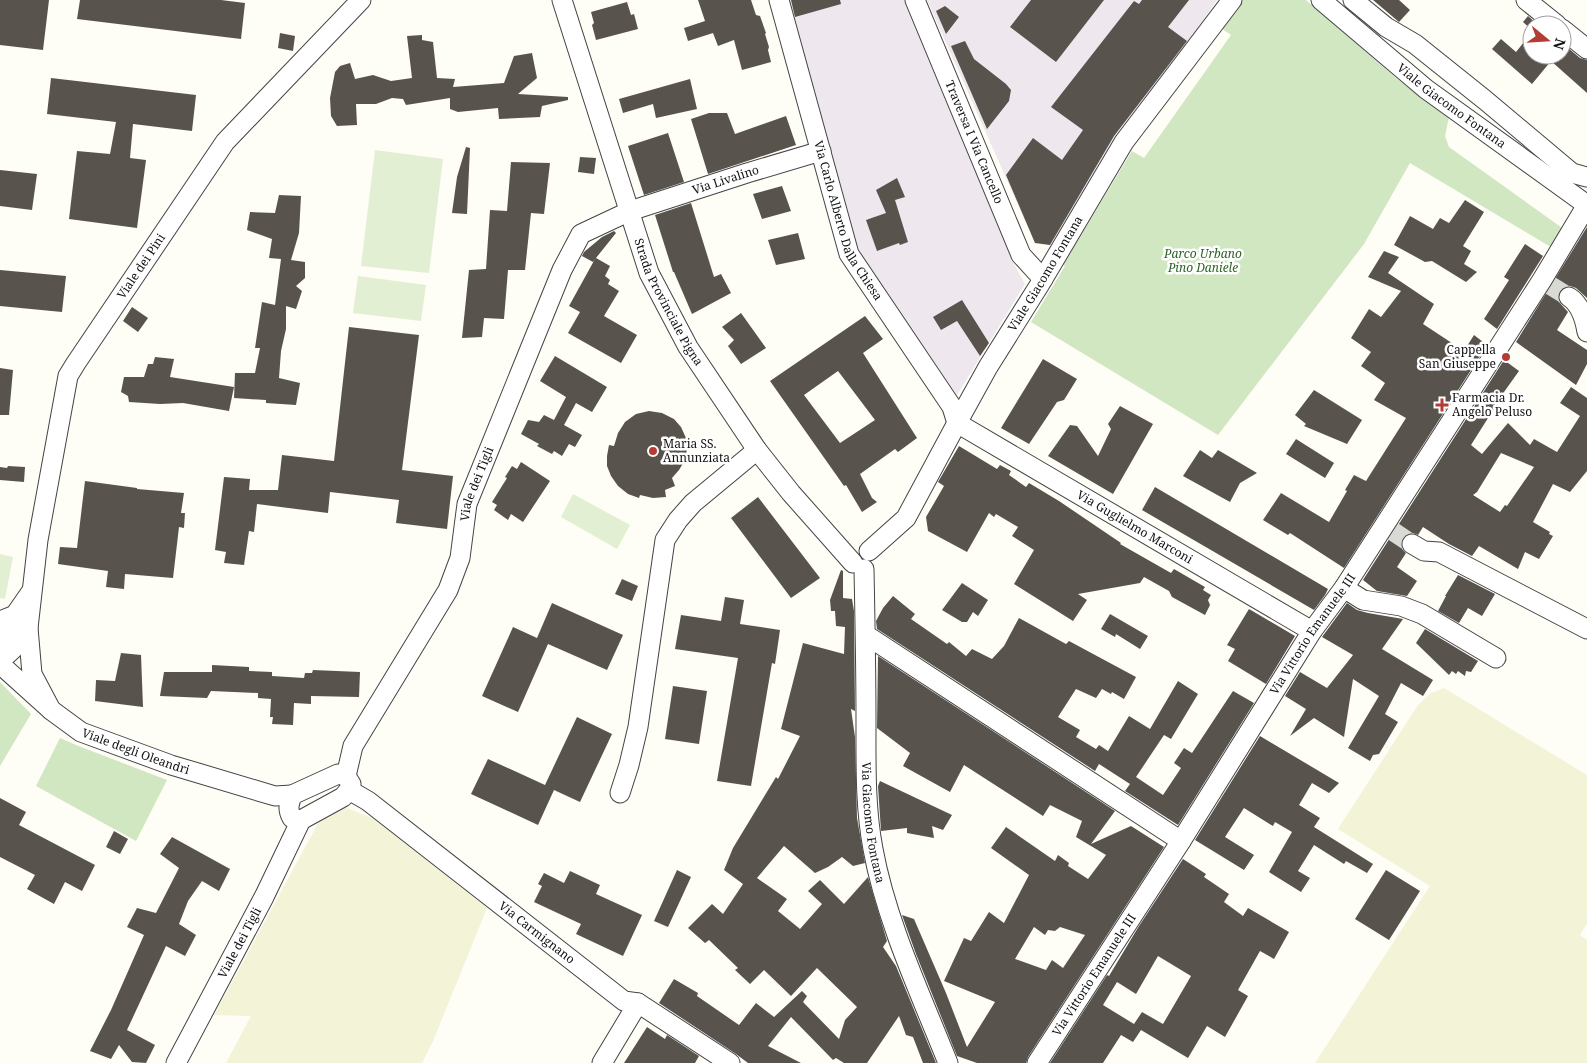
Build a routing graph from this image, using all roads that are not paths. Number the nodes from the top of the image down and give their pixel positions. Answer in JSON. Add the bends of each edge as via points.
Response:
{"nodes":[{"id":1,"x":361,"y":0,"type":"edge"},
{"id":2,"x":779,"y":0,"type":"edge"},
{"id":3,"x":915,"y":0,"type":"edge"},
{"id":4,"x":1232,"y":0,"type":"edge"},
{"id":5,"x":1320,"y":0,"type":"edge"},
{"id":6,"x":1353,"y":0,"type":"edge"},
{"id":7,"x":1526,"y":0,"type":"edge"},
{"id":8,"x":562,"y":1,"type":"edge"},
{"id":9,"x":1545,"y":15,"type":"edge"},
{"id":10,"x":1572,"y":37,"type":"edge"},
{"id":11,"x":1587,"y":49,"type":"edge"},
{"id":12,"x":821,"y":151,"type":"junction"},
{"id":13,"x":1587,"y":177,"type":"edge"},
{"id":14,"x":1587,"y":205,"type":"edge"},
{"id":15,"x":630,"y":211,"type":"junction"},
{"id":16,"x":1043,"y":279,"type":"junction"},
{"id":17,"x":1569,"y":297,"type":"tunnel mouth"},
{"id":18,"x":1587,"y":332,"type":"edge"},
{"id":19,"x":957,"y":423,"type":"junction"},
{"id":20,"x":757,"y":450,"type":"junction"},
{"id":21,"x":1412,"y":544,"type":"tunnel mouth"},
{"id":22,"x":858,"y":566,"type":"junction"},
{"id":23,"x":1344,"y":588,"type":"junction"},
{"id":24,"x":14,"y":621,"type":"edge"},
{"id":25,"x":1587,"y":629,"type":"edge"},
{"id":26,"x":1312,"y":631,"type":"junction"},
{"id":27,"x":866,"y":635,"type":"junction"},
{"id":28,"x":0,"y":645,"type":"edge"},
{"id":29,"x":1496,"y":658,"type":"dead end"},
{"id":30,"x":0,"y":662,"type":"edge"},
{"id":31,"x":51,"y":710,"type":"junction"},
{"id":32,"x":348,"y":783,"type":"junction"},
{"id":33,"x":620,"y":793,"type":"dead end"},
{"id":34,"x":292,"y":796,"type":"junction"},
{"id":35,"x":301,"y":820,"type":"junction"},
{"id":36,"x":1180,"y":841,"type":"junction"},
{"id":37,"x":638,"y":1003,"type":"junction"},
{"id":38,"x":727,"y":1062,"type":"edge"},
{"id":39,"x":176,"y":1063,"type":"edge"},
{"id":40,"x":602,"y":1063,"type":"edge"},
{"id":41,"x":948,"y":1063,"type":"edge"},
{"id":42,"x":1037,"y":1063,"type":"edge"}],
"edges":[{"from":1,"to":24,"type":"street","name":"Viale dei Pini","via":[[225,142],[68,376],[39,535],[33,588]]},
{"from":2,"to":12,"type":"street","name":"Via Carlo Alberto Dalla Chiesa"},
{"from":3,"to":16,"type":"street","name":"Traversa I Via Cancello","via":[[1021,255]]},
{"from":4,"to":16,"type":"street","name":"Viale Giacomo Fontana","via":[[1124,142]]},
{"from":5,"to":14,"type":"street","name":"Viale Giacomo Fontana","via":[[1438,98]]},
{"from":6,"to":13,"type":"street","via":[[1386,27],[1423,50],[1572,173]]},
{"from":7,"to":9,"type":"street"},
{"from":8,"to":15,"type":"street","name":"Strada Provinciale Pigna"},
{"from":10,"to":11,"type":"street"},
{"from":12,"to":15,"type":"street","name":"Via Livalino"},
{"from":12,"to":19,"type":"street","name":"Via Carlo Alberto Dalla Chiesa","via":[[849,254],[952,407]]},
{"from":14,"to":23,"type":"street","name":"Via Vittorio Emanuele III","via":[[1545,282],[1388,528]]},
{"from":15,"to":20,"type":"street","name":"Strada Provinciale Pigna","via":[[649,273],[688,348]]},
{"from":15,"to":32,"type":"street","name":"Viale dei Tigli","via":[[581,234],[562,270],[467,504],[460,558],[448,590],[353,746]]},
{"from":16,"to":19,"type":"street","name":"Viale Giacomo Fontana"},
{"from":17,"to":18,"type":"street","via":[[1576,301]]},
{"from":19,"to":22,"type":"street","name":"Viale Giacomo Fontana","via":[[906,518],[870,551],[873,561],[870,566]]},
{"from":19,"to":26,"type":"street","name":"Via Guglielmo Marconi"},
{"from":20,"to":22,"type":"street","name":"Strada Provinciale Pigna","via":[[791,493]]},
{"from":20,"to":33,"type":"street","via":[[693,503],[664,540],[638,727]]},
{"from":21,"to":25,"type":"street","via":[[1424,551],[1439,552]]},
{"from":22,"to":27,"type":"street","name":"Via Giacomo Fontana"},
{"from":23,"to":26,"type":"street","name":"Via Vittorio Emanuele III"},
{"from":23,"to":29,"type":"street","via":[[1363,600],[1401,606],[1422,614]]},
{"from":24,"to":28,"type":"street"},
{"from":24,"to":30,"type":"street","name":"Viale degli Oleandri","via":[[13,649]]},
{"from":24,"to":31,"type":"street","name":"Viale dei Pini","via":[[32,674]]},
{"from":26,"to":36,"type":"street","name":"Via Vittorio Emanuele III"},
{"from":27,"to":36,"type":"street"},
{"from":27,"to":41,"type":"street","name":"Via Giacomo Fontana","via":[[866,787],[872,848],[906,958]]},
{"from":30,"to":31,"type":"street","name":"Viale degli Oleandri"},
{"from":31,"to":34,"type":"street","name":"Viale degli Oleandri","via":[[81,732],[144,755],[275,796]]},
{"from":32,"to":34,"type":"street","via":[[338,774]]},
{"from":32,"to":35,"type":"street","via":[[343,797]]},
{"from":32,"to":37,"type":"street","name":"Via Carmignano","via":[[624,1001]]},
{"from":34,"to":35,"type":"street","via":[[289,812],[292,818]]},
{"from":35,"to":39,"type":"street","name":"Viale dei Tigli"},
{"from":36,"to":42,"type":"street","name":"Via Vittorio Emanuele III"},
{"from":37,"to":38,"type":"street","name":"Via Carmignano"},
{"from":37,"to":40,"type":"street"}]}
